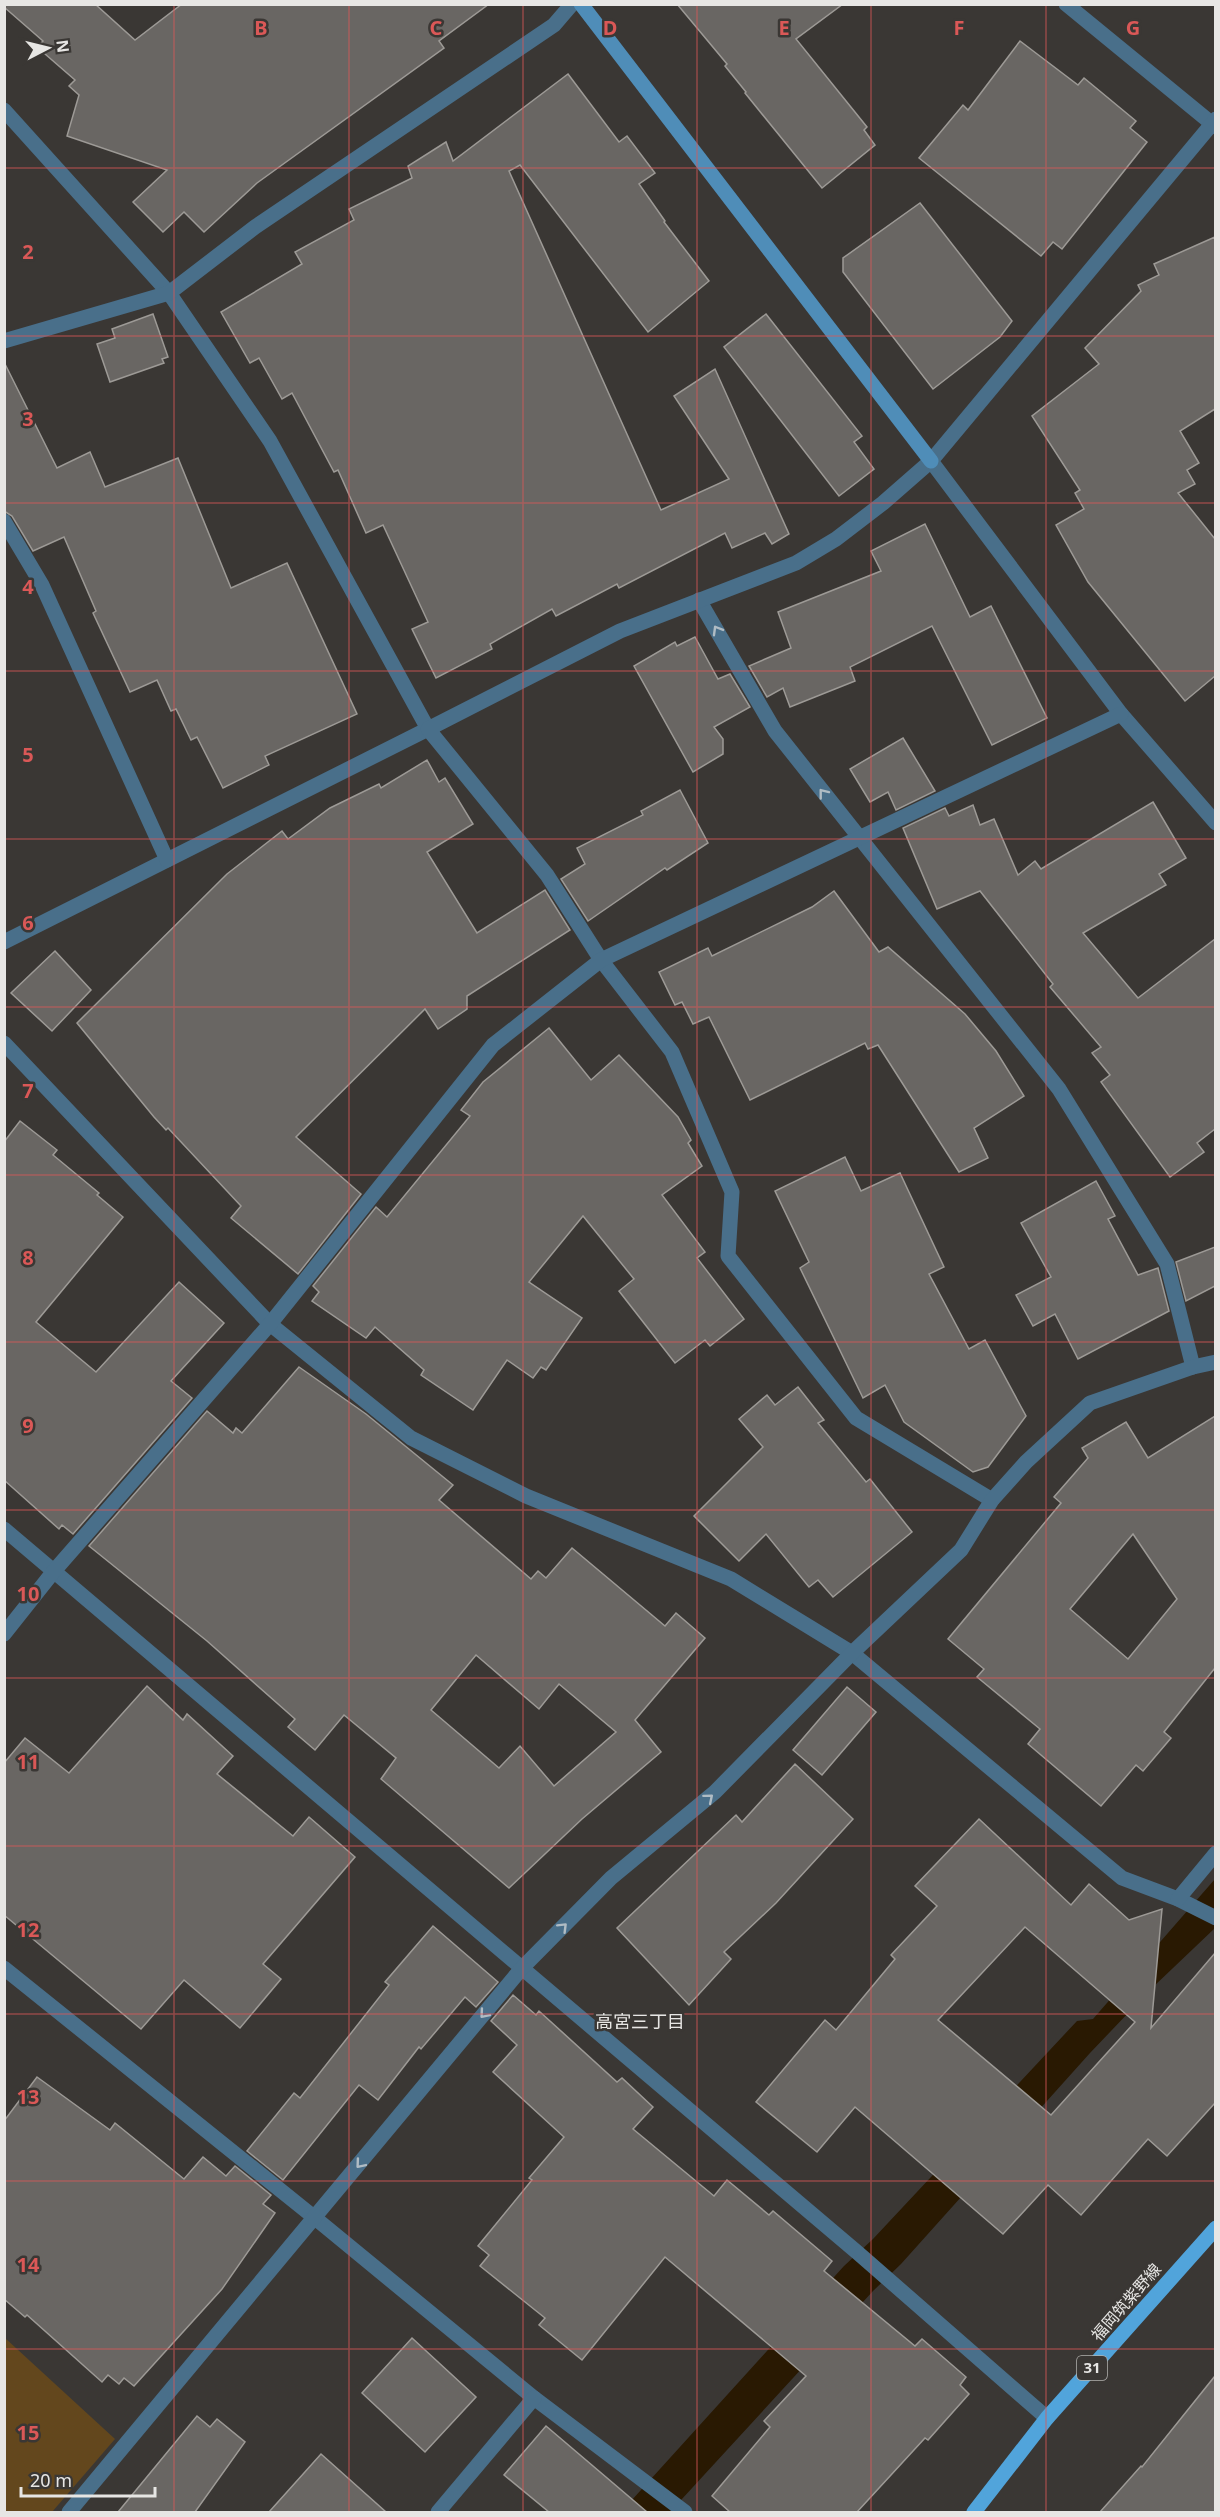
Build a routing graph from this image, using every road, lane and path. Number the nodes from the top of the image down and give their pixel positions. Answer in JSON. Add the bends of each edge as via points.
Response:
{"nodes":[{"id":1,"x":572,"y":4,"type":"edge"},
{"id":2,"x":581,"y":4,"type":"edge"},
{"id":3,"x":1066,"y":4,"type":"edge"},
{"id":4,"x":4,"y":110,"type":"edge"},
{"id":5,"x":1214,"y":123,"type":"edge"},
{"id":6,"x":169,"y":293,"type":"junction"},
{"id":7,"x":4,"y":341,"type":"edge"},
{"id":8,"x":931,"y":461,"type":"junction"},
{"id":9,"x":4,"y":521,"type":"edge"},
{"id":10,"x":699,"y":600,"type":"junction"},
{"id":11,"x":1121,"y":714,"type":"junction"},
{"id":12,"x":428,"y":729,"type":"junction"},
{"id":13,"x":1215,"y":823,"type":"edge"},
{"id":14,"x":859,"y":839,"type":"junction"},
{"id":15,"x":167,"y":860,"type":"junction"},
{"id":16,"x":4,"y":942,"type":"edge"},
{"id":17,"x":601,"y":960,"type":"junction"},
{"id":18,"x":4,"y":1043,"type":"edge"},
{"id":19,"x":270,"y":1324,"type":"junction"},
{"id":20,"x":1215,"y":1362,"type":"edge"},
{"id":21,"x":1193,"y":1366,"type":"junction"},
{"id":22,"x":992,"y":1500,"type":"junction"},
{"id":23,"x":4,"y":1529,"type":"edge"},
{"id":24,"x":54,"y":1571,"type":"junction"},
{"id":25,"x":4,"y":1634,"type":"edge"},
{"id":26,"x":852,"y":1653,"type":"junction"},
{"id":27,"x":1215,"y":1853,"type":"edge"},
{"id":28,"x":1184,"y":1903,"type":"junction"},
{"id":29,"x":1215,"y":1918,"type":"edge"},
{"id":30,"x":4,"y":1968,"type":"edge"},
{"id":31,"x":522,"y":1968,"type":"junction"},
{"id":32,"x":315,"y":2218,"type":"junction"},
{"id":33,"x":1215,"y":2228,"type":"edge"},
{"id":34,"x":534,"y":2398,"type":"junction"},
{"id":35,"x":1047,"y":2418,"type":"junction"},
{"id":36,"x":681,"y":2509,"type":"edge"},
{"id":37,"x":69,"y":2512,"type":"edge"},
{"id":38,"x":438,"y":2512,"type":"edge"},
{"id":39,"x":974,"y":2512,"type":"edge"}],
"edges":[{"from":1,"to":6,"type":"street","via":[[554,25],[255,227]]},
{"from":2,"to":8,"type":"street"},
{"from":3,"to":5,"type":"street"},
{"from":4,"to":6,"type":"street"},
{"from":5,"to":8,"type":"street"},
{"from":6,"to":7,"type":"street"},
{"from":6,"to":12,"type":"street","via":[[270,441]]},
{"from":8,"to":10,"type":"street","via":[[836,539],[796,563]]},
{"from":8,"to":11,"type":"street"},
{"from":9,"to":15,"type":"street","via":[[42,585]]},
{"from":10,"to":12,"type":"street","via":[[621,631]]},
{"from":14,"to":10,"type":"street","one_way":true,"via":[[775,730]]},
{"from":11,"to":13,"type":"street"},
{"from":11,"to":14,"type":"street"},
{"from":12,"to":15,"type":"street"},
{"from":12,"to":17,"type":"street","via":[[547,875]]},
{"from":14,"to":17,"type":"street"},
{"from":14,"to":21,"type":"street","via":[[1059,1089],[1167,1264]]},
{"from":15,"to":16,"type":"street"},
{"from":17,"to":19,"type":"street","via":[[493,1045]]},
{"from":17,"to":22,"type":"street","via":[[677,1063],[732,1192],[729,1256],[856,1419]]},
{"from":18,"to":19,"type":"street"},
{"from":19,"to":24,"type":"street"},
{"from":19,"to":26,"type":"street","via":[[411,1438],[526,1496],[731,1579]]},
{"from":20,"to":21,"type":"street"},
{"from":21,"to":22,"type":"street","via":[[1090,1403],[1026,1462]]},
{"from":22,"to":26,"type":"street","via":[[961,1550]]},
{"from":23,"to":24,"type":"street"},
{"from":24,"to":25,"type":"street"},
{"from":24,"to":31,"type":"street"},
{"from":26,"to":28,"type":"street","via":[[1122,1878]]},
{"from":31,"to":26,"type":"street","one_way":true,"via":[[611,1878],[715,1792]]},
{"from":27,"to":28,"type":"street"},
{"from":28,"to":29,"type":"street"},
{"from":30,"to":32,"type":"street"},
{"from":31,"to":32,"type":"street","one_way":true},
{"from":31,"to":35,"type":"street"},
{"from":32,"to":34,"type":"street"},
{"from":32,"to":37,"type":"street"},
{"from":33,"to":35,"type":"main road","name":"福岡筑紫野線","number":"31"},
{"from":34,"to":36,"type":"street"},
{"from":34,"to":38,"type":"street"},
{"from":35,"to":39,"type":"main road","name":"福岡筑紫野線","number":"31"}]}
